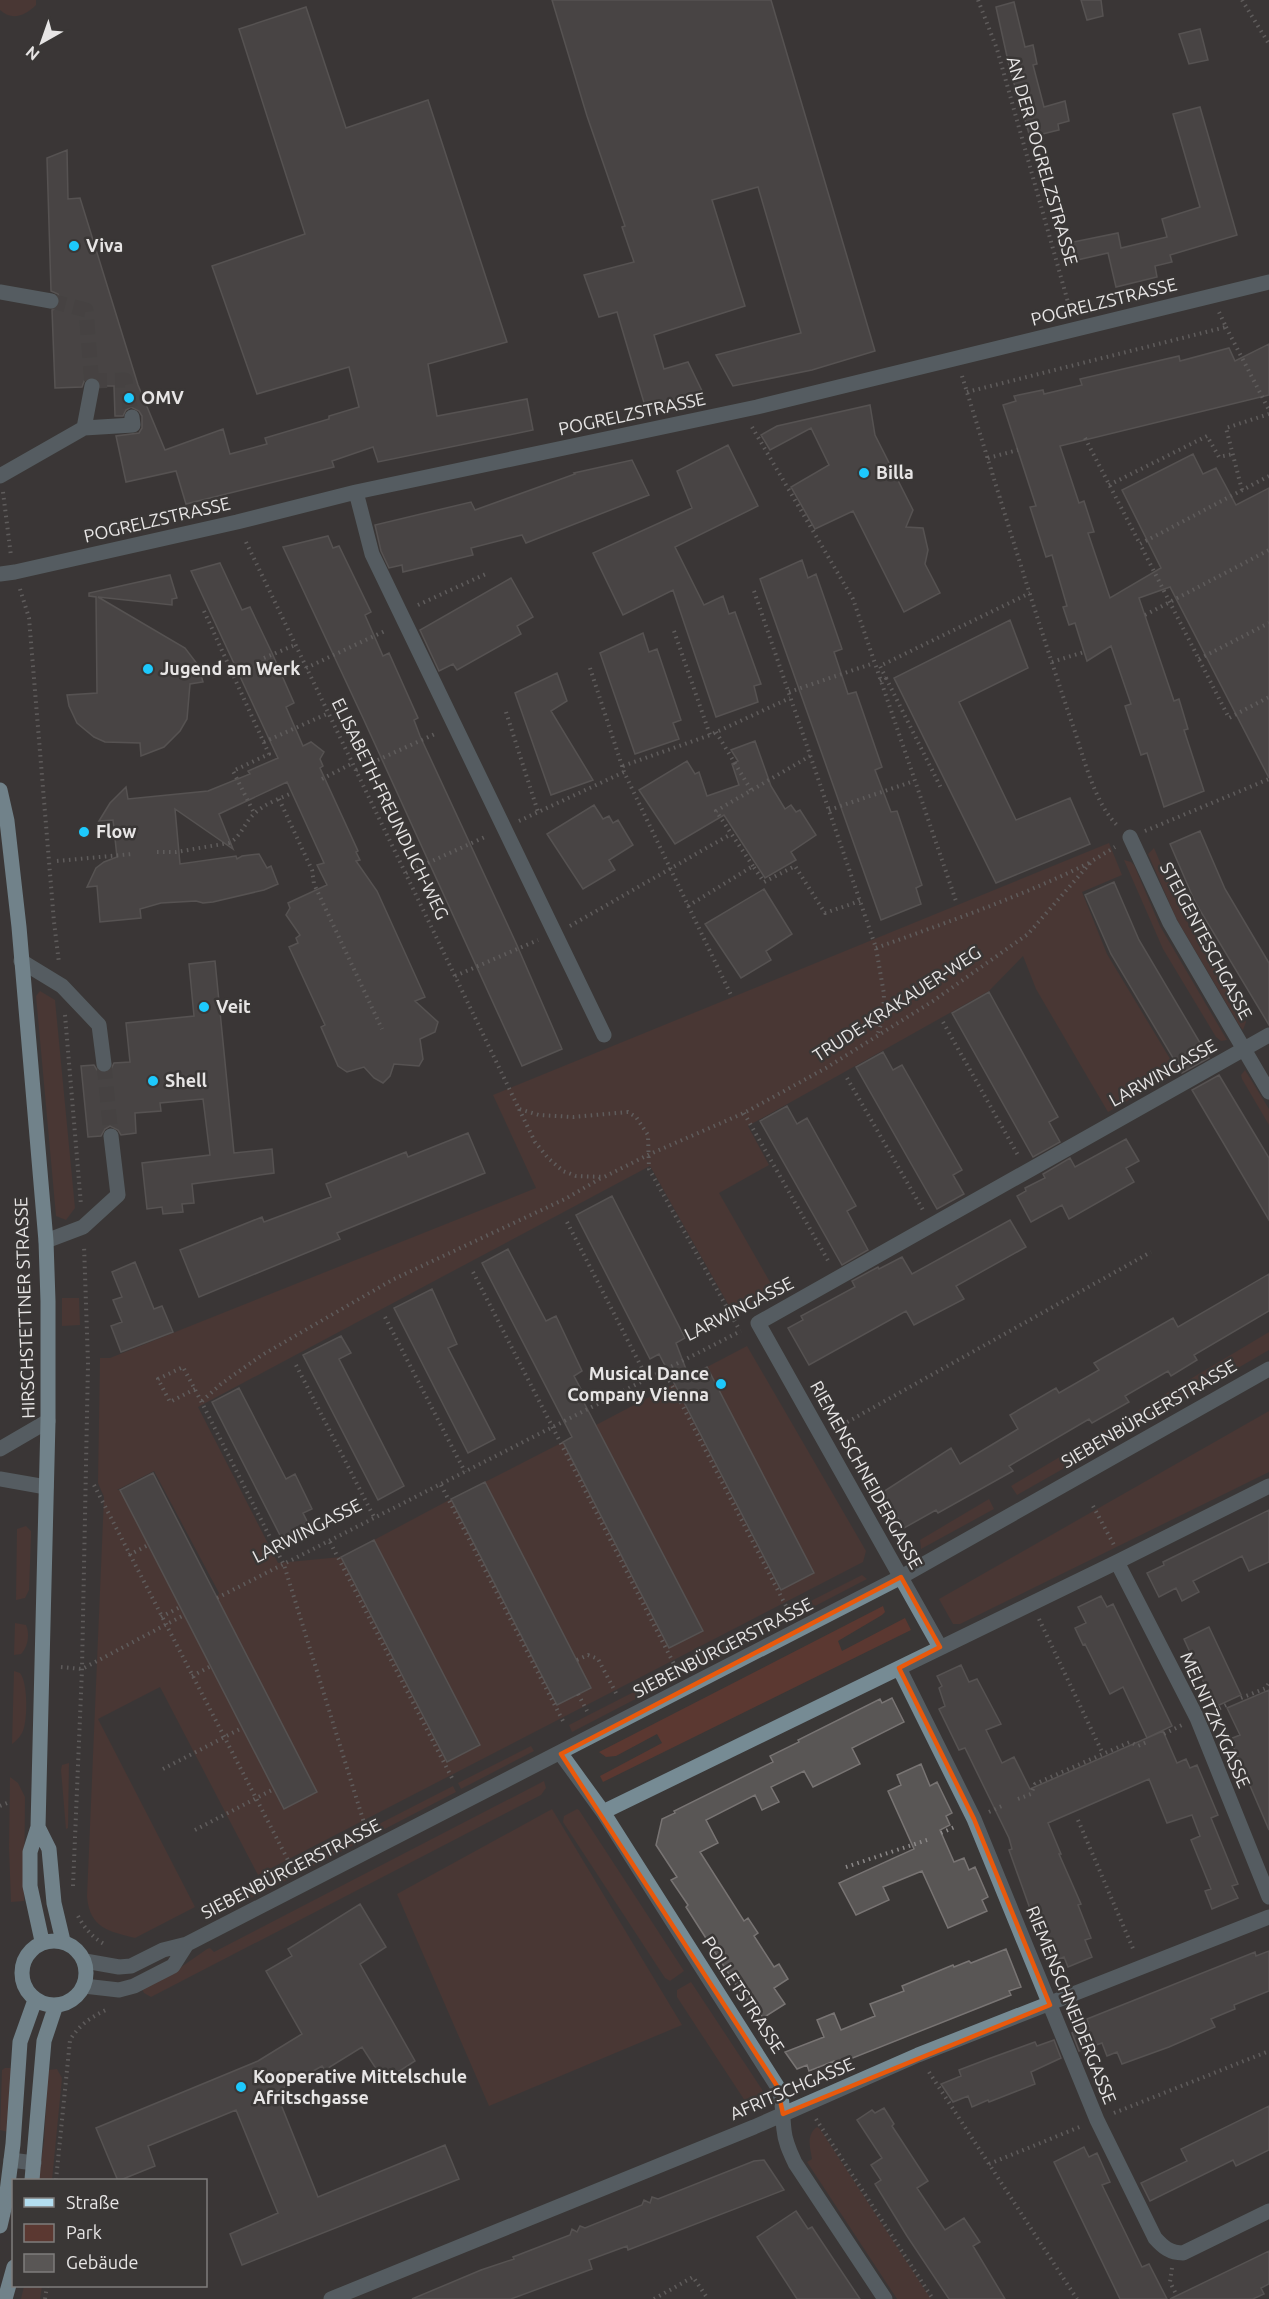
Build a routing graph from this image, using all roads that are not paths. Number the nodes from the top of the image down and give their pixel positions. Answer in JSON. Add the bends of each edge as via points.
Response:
{"nodes":[{"id":1,"x":1269,"y":282,"type":"edge"},
{"id":2,"x":0,"y":292,"type":"edge"},
{"id":3,"x":51,"y":301,"type":"tunnel mouth"},
{"id":4,"x":92,"y":386,"type":"tunnel mouth"},
{"id":5,"x":132,"y":417,"type":"dead end"},
{"id":6,"x":84,"y":428,"type":"junction"},
{"id":7,"x":0,"y":476,"type":"edge"},
{"id":8,"x":356,"y":492,"type":"junction"},
{"id":9,"x":0,"y":574,"type":"edge"},
{"id":10,"x":0,"y":790,"type":"edge"},
{"id":11,"x":1130,"y":837,"type":"road end"},
{"id":12,"x":21,"y":961,"type":"junction"},
{"id":13,"x":604,"y":1035,"type":"dead end"},
{"id":14,"x":1269,"y":1035,"type":"edge"},
{"id":15,"x":1243,"y":1050,"type":"junction"},
{"id":16,"x":104,"y":1064,"type":"tunnel mouth"},
{"id":17,"x":1269,"y":1092,"type":"edge"},
{"id":18,"x":111,"y":1136,"type":"tunnel mouth"},
{"id":19,"x":46,"y":1241,"type":"junction"},
{"id":20,"x":758,"y":1323,"type":"joint"},
{"id":21,"x":1269,"y":1369,"type":"edge"},
{"id":22,"x":48,"y":1421,"type":"junction"},
{"id":23,"x":0,"y":1449,"type":"edge"},
{"id":24,"x":0,"y":1479,"type":"edge"},
{"id":25,"x":1269,"y":1486,"type":"edge"},
{"id":26,"x":46,"y":1487,"type":"junction"},
{"id":27,"x":1122,"y":1560,"type":"junction"},
{"id":28,"x":901,"y":1577,"type":"junction"},
{"id":29,"x":940,"y":1647,"type":"junction"},
{"id":30,"x":899,"y":1668,"type":"junction"},
{"id":31,"x":561,"y":1754,"type":"junction"},
{"id":32,"x":603,"y":1812,"type":"junction"},
{"id":33,"x":38,"y":1827,"type":"junction"},
{"id":34,"x":1269,"y":1897,"type":"edge"},
{"id":35,"x":1269,"y":1917,"type":"edge"},
{"id":36,"x":42,"y":1941,"type":"junction"},
{"id":37,"x":63,"y":1941,"type":"junction"},
{"id":38,"x":187,"y":1944,"type":"junction"},
{"id":39,"x":85,"y":1961,"type":"junction"},
{"id":40,"x":84,"y":1986,"type":"junction"},
{"id":41,"x":35,"y":2000,"type":"junction"},
{"id":42,"x":56,"y":2005,"type":"junction"},
{"id":43,"x":1050,"y":2005,"type":"junction"},
{"id":44,"x":783,"y":2114,"type":"junction"},
{"id":45,"x":11,"y":2160,"type":"junction"},
{"id":46,"x":34,"y":2163,"type":"junction"},
{"id":47,"x":32,"y":2179,"type":"edge"},
{"id":48,"x":1269,"y":2211,"type":"edge"},
{"id":49,"x":0,"y":2226,"type":"edge"},
{"id":50,"x":12,"y":2273,"type":"edge"},
{"id":51,"x":5,"y":2299,"type":"edge"},
{"id":52,"x":331,"y":2299,"type":"edge"},
{"id":53,"x":885,"y":2299,"type":"edge"}],
"edges":[{"from":1,"to":8,"type":"street","name":"POGRELZSTRASSE","via":[[757,407]]},
{"from":2,"to":3,"type":"street"},
{"from":4,"to":6,"type":"street"},
{"from":5,"to":6,"type":"street","via":[[133,425]]},
{"from":6,"to":7,"type":"street"},
{"from":8,"to":9,"type":"street","name":"POGRELZSTRASSE"},
{"from":8,"to":13,"type":"street","via":[[372,554]]},
{"from":10,"to":12,"type":"main road","name":"HIRSCHSTETTNER STRASSE","via":[[7,821]]},
{"from":11,"to":15,"type":"street","name":"STEIGENTESCHGASSE","via":[[1170,923]]},
{"from":12,"to":16,"type":"street","via":[[62,986],[99,1025]]},
{"from":12,"to":19,"type":"main road","name":"HIRSCHSTETTNER STRASSE"},
{"from":14,"to":15,"type":"street","name":"LARWINGASSE"},
{"from":15,"to":17,"type":"street","name":"STEIGENTESCHGASSE"},
{"from":15,"to":20,"type":"street","name":"LARWINGASSE"},
{"from":18,"to":19,"type":"street","via":[[118,1195],[83,1227]]},
{"from":19,"to":22,"type":"main road","name":"HIRSCHSTETTNER STRASSE"},
{"from":20,"to":28,"type":"street","name":"RIEMENSCHNEIDERGASSE"},
{"from":21,"to":28,"type":"street","name":"SIEBENBÜRGERSTRASSE"},
{"from":22,"to":23,"type":"street"},
{"from":22,"to":26,"type":"main road","name":"HIRSCHSTETTNER STRASSE"},
{"from":24,"to":26,"type":"street"},
{"from":25,"to":27,"type":"street"},
{"from":26,"to":33,"type":"main road","name":"HIRSCHSTETTNER STRASSE"},
{"from":27,"to":29,"type":"street"},
{"from":27,"to":34,"type":"street","name":"MELNITZKYGASSE","via":[[1197,1718]]},
{"from":28,"to":29,"type":"street","name":"RIEMENSCHNEIDERGASSE"},
{"from":28,"to":31,"type":"street","name":"SIEBENBÜRGERSTRASSE"},
{"from":29,"to":30,"type":"street"},
{"from":30,"to":32,"type":"street"},
{"from":30,"to":43,"type":"street","name":"RIEMENSCHNEIDERGASSE","via":[[974,1819]]},
{"from":31,"to":32,"type":"street","name":"POLLETSTRASSE"},
{"from":31,"to":38,"type":"street","name":"SIEBENBÜRGERSTRASSE"},
{"from":32,"to":44,"type":"street","name":"POLLETSTRASSE","via":[[777,2086]]},
{"from":33,"to":36,"type":"main road","name":"HIRSCHSTETTNER STRASSE","via":[[30,1852],[30,1886]]},
{"from":33,"to":37,"type":"main road","name":"HIRSCHSTETTNER STRASSE","via":[[49,1850],[54,1903]]},
{"from":35,"to":43,"type":"street","name":"AFRITSCHGASSE"},
{"from":36,"to":37,"type":"main road"},
{"from":36,"to":41,"type":"main road","via":[[30,1949],[22,1962],[21,1976]]},
{"from":37,"to":39,"type":"main road","via":[[77,1949]]},
{"from":38,"to":39,"type":"street","name":"SIEBENBÜRGERSTRASSE","via":[[163,1950],[131,1966]]},
{"from":38,"to":40,"type":"street","name":"SIEBENBÜRGERSTRASSE","via":[[173,1965],[134,1986],[119,1990]]},
{"from":39,"to":40,"type":"main road"},
{"from":40,"to":42,"type":"main road","via":[[68,2002]]},
{"from":41,"to":42,"type":"main road"},
{"from":41,"to":45,"type":"main road","via":[[20,2042]]},
{"from":42,"to":46,"type":"main road","via":[[44,2040]]},
{"from":43,"to":44,"type":"street","name":"AFRITSCHGASSE","via":[[918,2055]]},
{"from":43,"to":48,"type":"street","name":"RIEMENSCHNEIDERGASSE","via":[[1097,2120],[1162,2246],[1182,2253]]},
{"from":44,"to":52,"type":"street","name":"AFRITSCHGASSE"},
{"from":44,"to":53,"type":"street","name":"POLLETSTRASSE","via":[[786,2144],[795,2163]]},
{"from":45,"to":46,"type":"street"},
{"from":45,"to":49,"type":"main road"},
{"from":46,"to":47,"type":"main road"},
{"from":50,"to":51,"type":"main road"}]}
